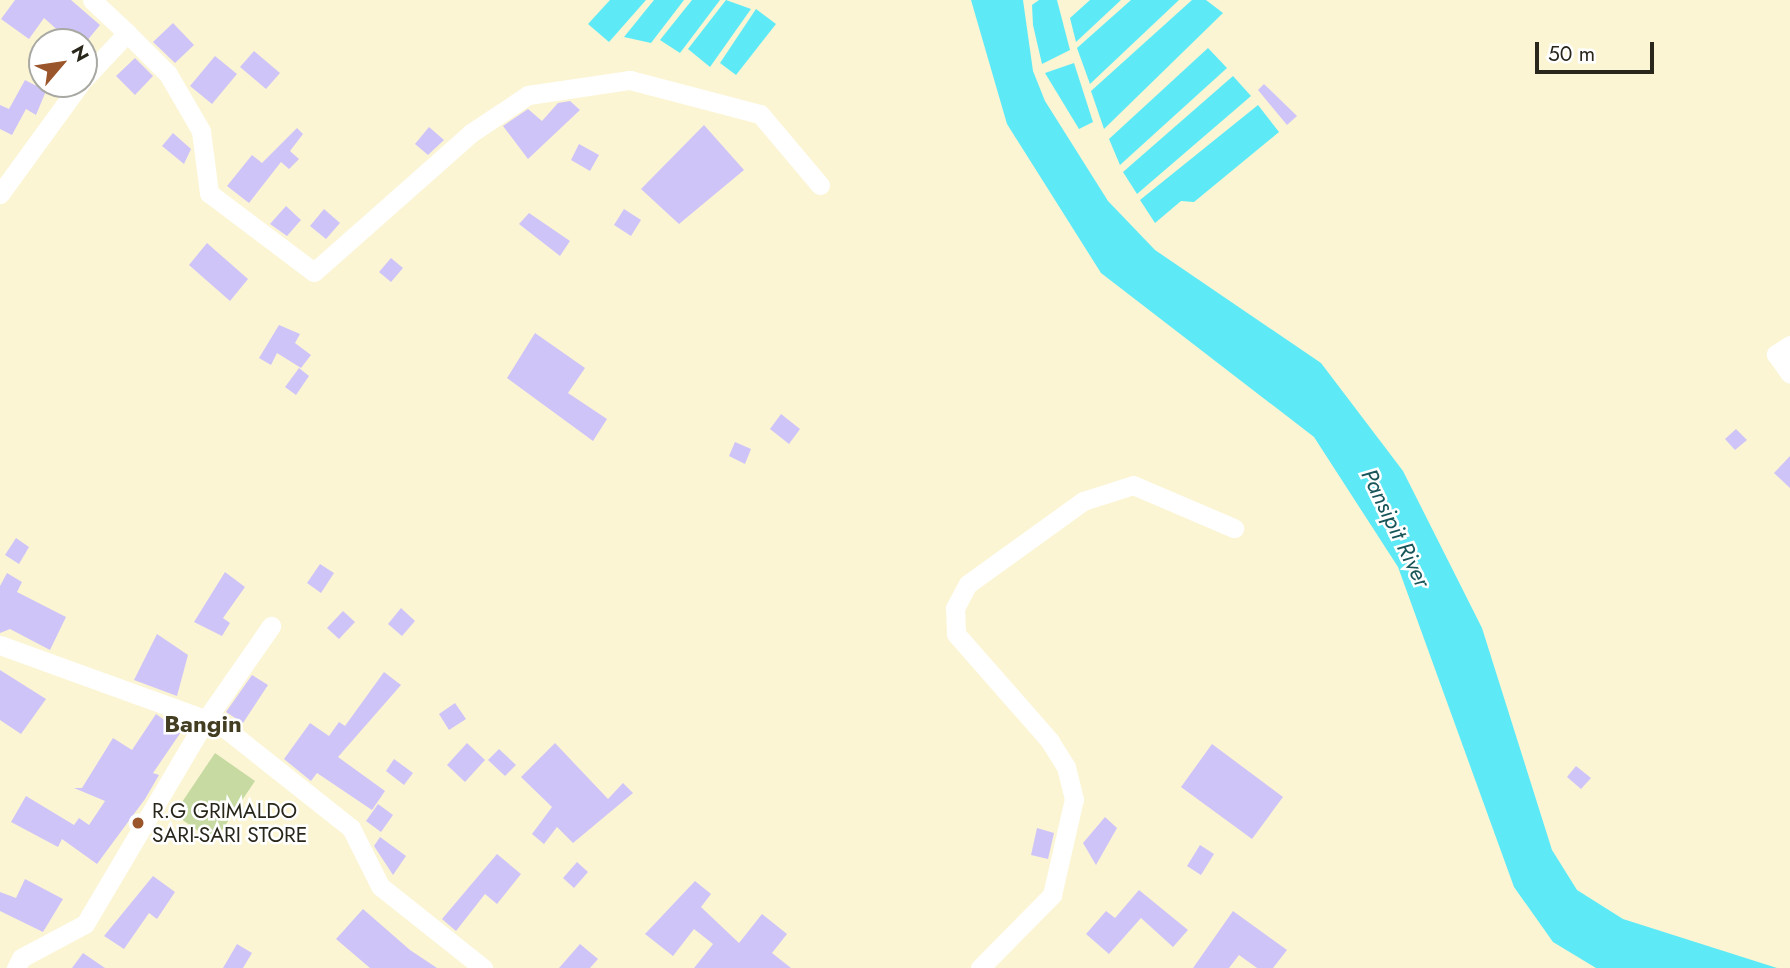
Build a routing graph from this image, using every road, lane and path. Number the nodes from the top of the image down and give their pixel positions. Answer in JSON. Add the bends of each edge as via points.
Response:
{"nodes":[{"id":1,"x":92,"y":0,"type":"edge"},
{"id":2,"x":127,"y":33,"type":"junction"},
{"id":3,"x":98,"y":64,"type":"edge"},
{"id":4,"x":70,"y":98,"type":"edge"},
{"id":5,"x":820,"y":185,"type":"dead end"},
{"id":6,"x":0,"y":194,"type":"edge"},
{"id":7,"x":1790,"y":345,"type":"edge"},
{"id":8,"x":1790,"y":374,"type":"edge"},
{"id":9,"x":1234,"y":528,"type":"dead end"},
{"id":10,"x":271,"y":626,"type":"dead end"},
{"id":11,"x":0,"y":645,"type":"edge"},
{"id":12,"x":205,"y":721,"type":"junction"},
{"id":13,"x":16,"y":968,"type":"edge"},
{"id":14,"x":483,"y":968,"type":"edge"},
{"id":15,"x":980,"y":968,"type":"edge"}],
"edges":[{"from":1,"to":2,"type":"street"},
{"from":2,"to":3,"type":"street"},
{"from":2,"to":5,"type":"street","via":[[168,74],[201,131],[209,193],[314,272],[471,134],[528,95],[630,80],[760,114]]},
{"from":4,"to":6,"type":"street"},
{"from":7,"to":8,"type":"street","via":[[1776,354]]},
{"from":9,"to":15,"type":"street","via":[[1133,485],[1083,501],[968,584],[955,608],[956,634],[1050,741],[1066,767],[1074,799],[1052,895]]},
{"from":10,"to":12,"type":"street"},
{"from":11,"to":12,"type":"street"},
{"from":12,"to":13,"type":"street","via":[[85,924],[21,958]]},
{"from":12,"to":14,"type":"street","via":[[255,748],[351,828],[380,886]]}]}
